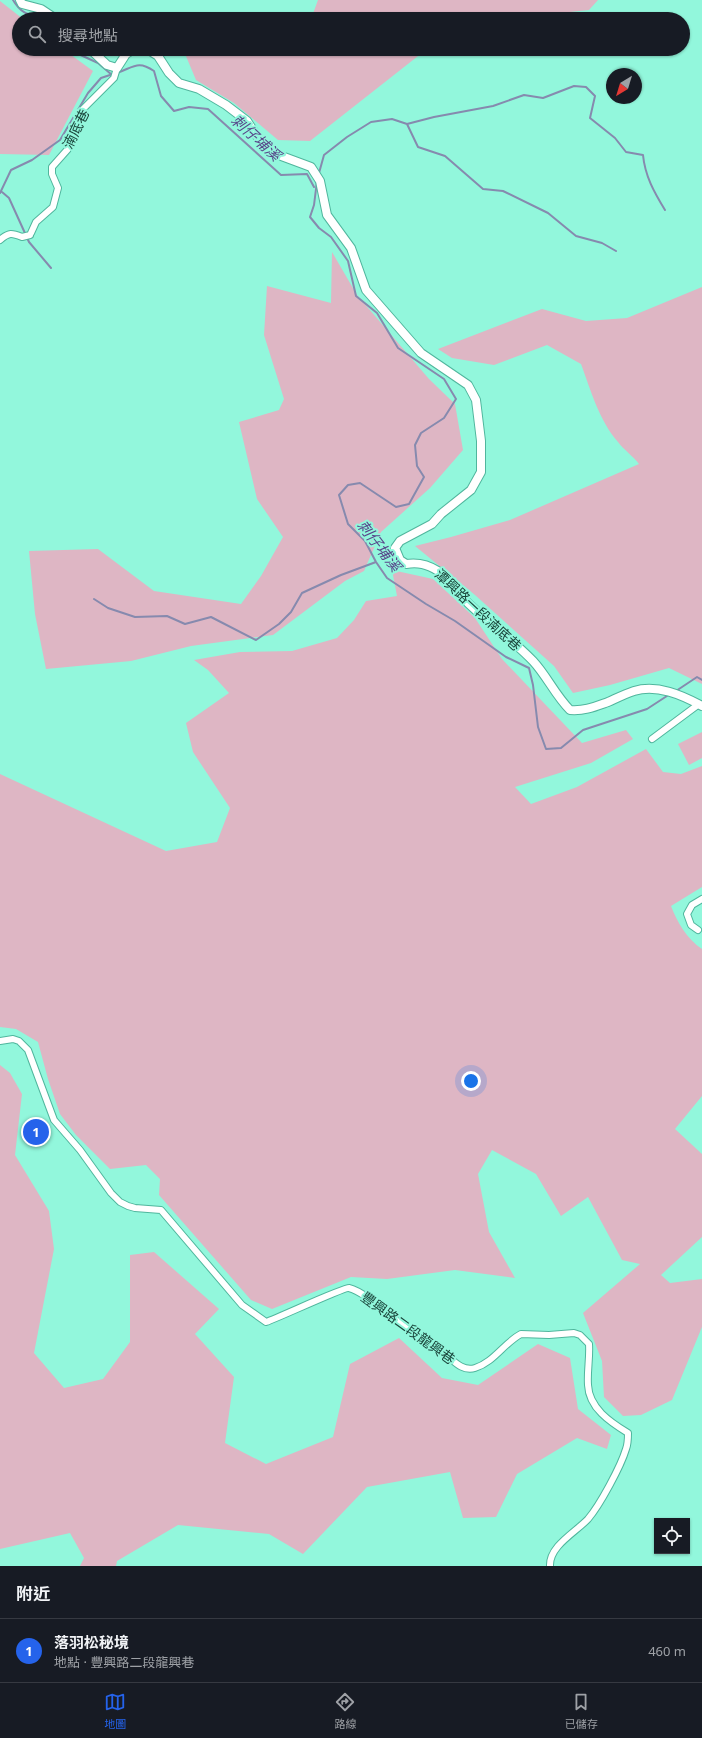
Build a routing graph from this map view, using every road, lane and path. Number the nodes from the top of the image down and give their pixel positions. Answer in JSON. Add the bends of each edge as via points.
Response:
{"nodes":[{"id":1,"x":20,"y":0,"type":"edge"},
{"id":2,"x":46,"y":12,"type":"edge"},
{"id":3,"x":97,"y":56,"type":"edge"},
{"id":4,"x":125,"y":56,"type":"edge"},
{"id":5,"x":158,"y":56,"type":"edge"},
{"id":6,"x":117,"y":68,"type":"junction"},
{"id":7,"x":0,"y":240,"type":"edge"},
{"id":8,"x":700,"y":705,"type":"edge"},
{"id":9,"x":652,"y":739,"type":"dead end"},
{"id":10,"x":702,"y":899,"type":"edge"},
{"id":11,"x":698,"y":930,"type":"dead end"},
{"id":12,"x":0,"y":1042,"type":"edge"},
{"id":13,"x":550,"y":1566,"type":"edge"}],
"edges":[{"from":1,"to":2,"type":"street","via":[[22,4]]},
{"from":3,"to":6,"type":"street","via":[[107,65]]},
{"from":4,"to":6,"type":"street"},
{"from":5,"to":8,"type":"street","name":"潭興路一段湳底巷","via":[[179,83],[199,90],[226,105],[247,121],[264,147],[311,167],[320,181],[327,215],[351,248],[366,290],[421,353],[468,385],[476,400],[481,441],[481,472],[471,490],[440,514],[432,524],[400,541],[395,548],[400,560],[406,564],[426,565],[440,572],[463,598],[533,661],[570,710],[582,711],[636,691],[652,689],[688,698]]},
{"from":6,"to":7,"type":"street","name":"湳底巷","via":[[114,78],[82,110],[74,127],[71,144],[52,167],[58,188],[53,207],[36,222],[31,234],[22,237],[13,233],[7,234]]},
{"from":8,"to":9,"type":"street"},
{"from":10,"to":11,"type":"street","via":[[692,905],[687,914],[691,925]]},
{"from":12,"to":13,"type":"street","name":"豐興路二段龍興巷","via":[[13,1039],[20,1041],[28,1050],[54,1120],[80,1150],[111,1193],[128,1206],[161,1210],[242,1304],[266,1322],[340,1289],[349,1288],[359,1292],[407,1329],[466,1368],[474,1369],[485,1364],[521,1334],[574,1333],[585,1339],[589,1344],[588,1386],[591,1399],[600,1412],[628,1433],[627,1448],[588,1519],[553,1554]]}]}
